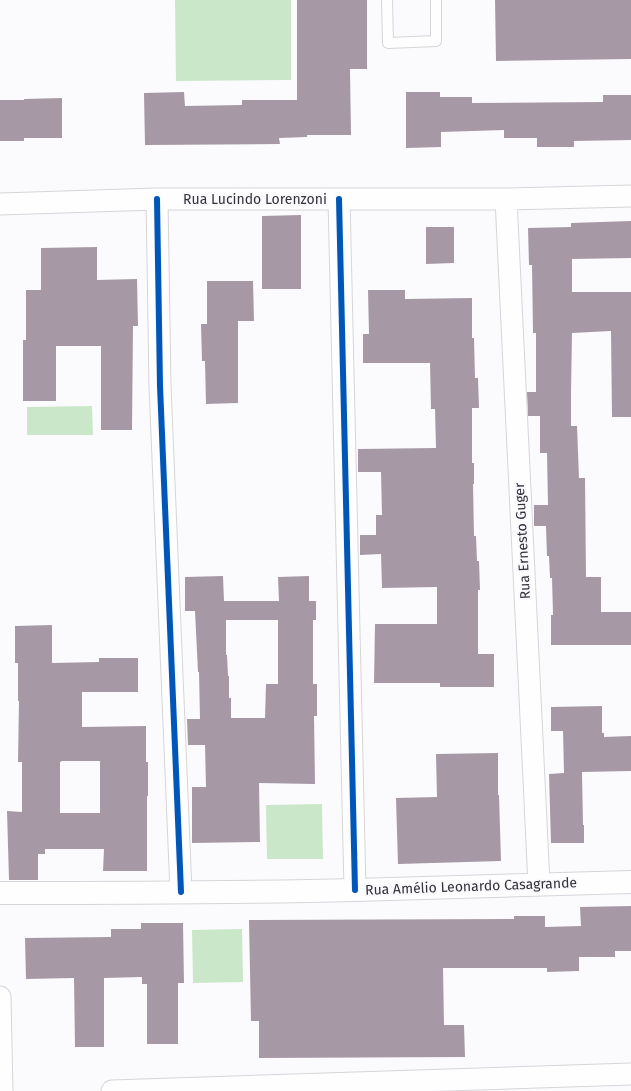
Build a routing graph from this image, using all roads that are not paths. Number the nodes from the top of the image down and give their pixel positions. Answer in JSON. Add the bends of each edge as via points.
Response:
{"nodes":[{"id":1,"x":387,"y":0,"type":"edge"},
{"id":2,"x":436,"y":0,"type":"edge"},
{"id":3,"x":631,"y":196,"type":"edge"},
{"id":4,"x":339,"y":198,"type":"junction"},
{"id":5,"x":157,"y":199,"type":"junction"},
{"id":6,"x":506,"y":199,"type":"junction"},
{"id":7,"x":0,"y":204,"type":"edge"},
{"id":8,"x":631,"y":882,"type":"edge"},
{"id":9,"x":539,"y":884,"type":"junction"},
{"id":10,"x":355,"y":890,"type":"junction"},
{"id":11,"x":181,"y":892,"type":"junction"},
{"id":12,"x":0,"y":894,"type":"edge"},
{"id":13,"x":0,"y":998,"type":"edge"},
{"id":14,"x":631,"y":1074,"type":"edge"},
{"id":15,"x":270,"y":1088,"type":"edge"},
{"id":16,"x":2,"y":1091,"type":"edge"},
{"id":17,"x":112,"y":1091,"type":"edge"}],
"edges":[{"from":1,"to":2,"type":"lane","via":[[388,43],[436,41]]},
{"from":3,"to":6,"type":"street","name":"Rua Lucindo Lorenzoni"},
{"from":4,"to":5,"type":"street","name":"Rua Lucindo Lorenzoni"},
{"from":4,"to":6,"type":"street","name":"Rua Lucindo Lorenzoni"},
{"from":4,"to":10,"type":"street"},
{"from":5,"to":7,"type":"street","name":"Rua Lucindo Lorenzoni"},
{"from":5,"to":11,"type":"street","via":[[160,386]]},
{"from":6,"to":9,"type":"street","name":"Rua Ernesto Guger"},
{"from":8,"to":9,"type":"street","name":"Rua Amélio Leonardo Casagrande"},
{"from":9,"to":10,"type":"street","name":"Rua Amélio Leonardo Casagrande"},
{"from":10,"to":11,"type":"street","name":"Rua Amélio Leonardo Casagrande"},
{"from":11,"to":12,"type":"street","name":"Rua Amélio Leonardo Casagrande"},
{"from":13,"to":16,"type":"street"},
{"from":14,"to":15,"type":"street"},
{"from":15,"to":17,"type":"street"}]}
